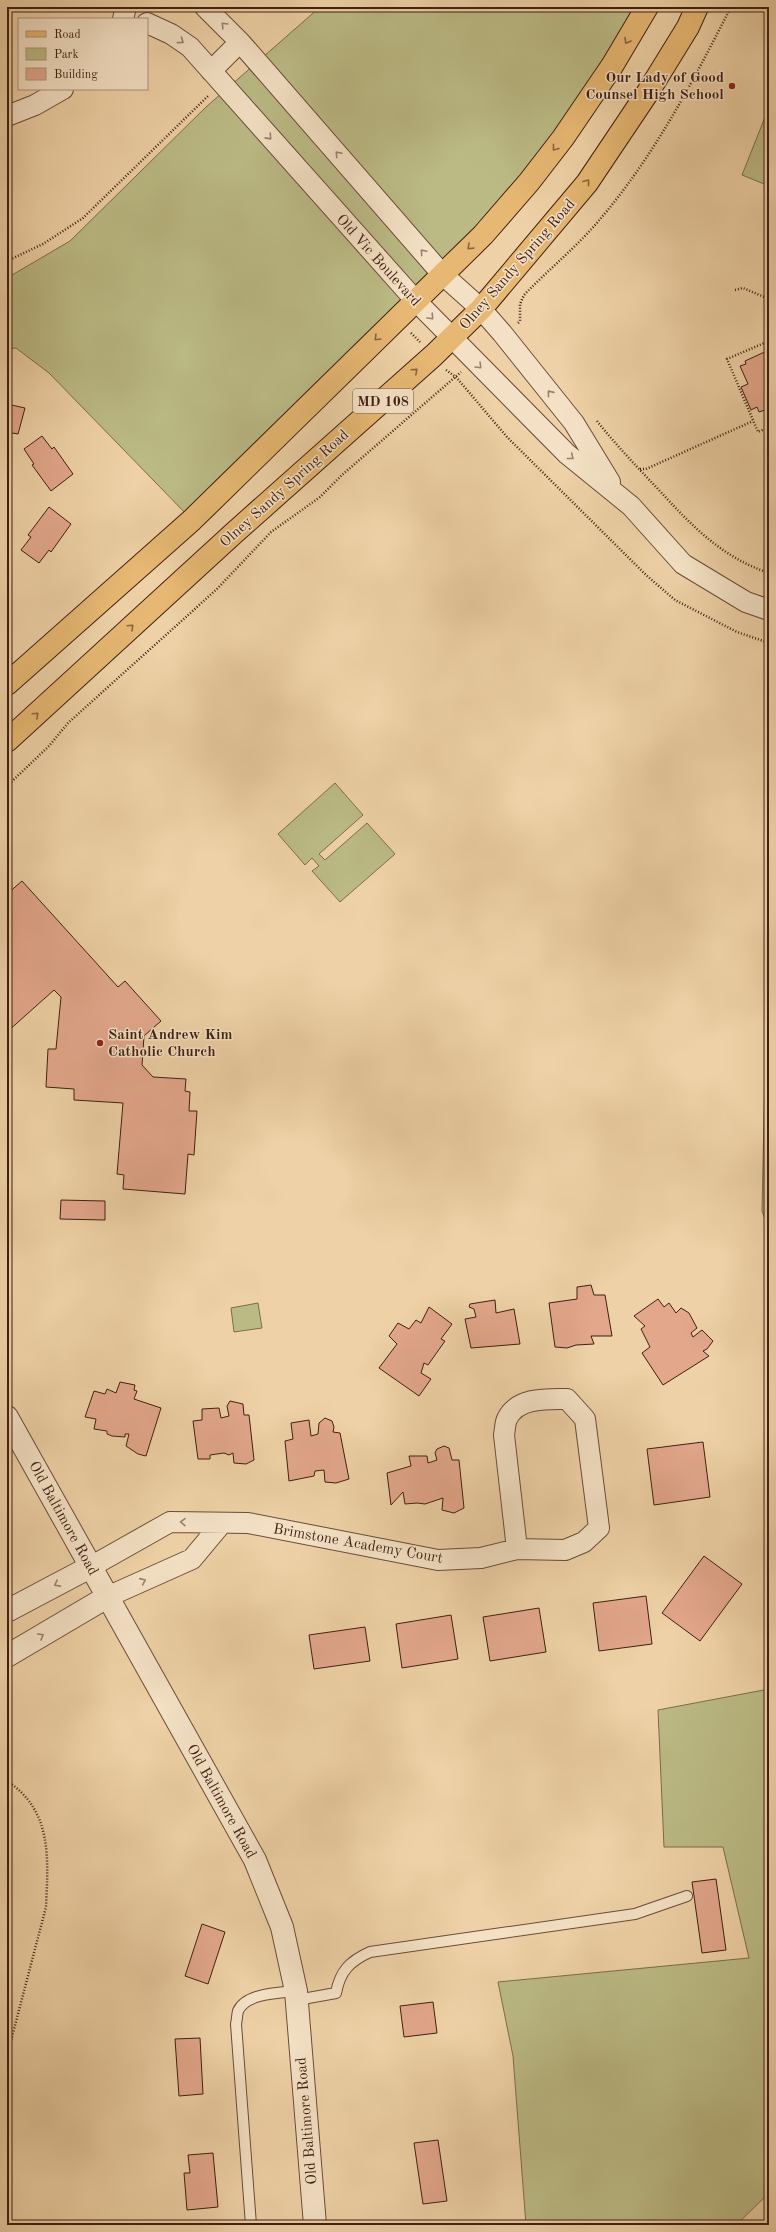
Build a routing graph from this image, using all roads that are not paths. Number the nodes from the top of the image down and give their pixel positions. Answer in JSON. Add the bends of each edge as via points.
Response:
{"nodes":[{"id":1,"x":205,"y":7,"type":"edge"},
{"id":2,"x":647,"y":7,"type":"edge"},
{"id":3,"x":697,"y":7,"type":"edge"},
{"id":4,"x":148,"y":23,"type":"edge"},
{"id":5,"x":240,"y":42,"type":"junction"},
{"id":6,"x":216,"y":77,"type":"junction"},
{"id":7,"x":61,"y":90,"type":"edge"},
{"id":8,"x":7,"y":116,"type":"edge"},
{"id":9,"x":442,"y":274,"type":"junction"},
{"id":10,"x":415,"y":300,"type":"junction"},
{"id":11,"x":481,"y":309,"type":"junction"},
{"id":12,"x":451,"y":338,"type":"junction"},
{"id":13,"x":617,"y":494,"type":"junction"},
{"id":14,"x":769,"y":610,"type":"edge"},
{"id":15,"x":7,"y":684,"type":"edge"},
{"id":16,"x":7,"y":741,"type":"edge"},
{"id":17,"x":7,"y":1417,"type":"edge"},
{"id":18,"x":222,"y":1523,"type":"junction"},
{"id":19,"x":517,"y":1549,"type":"junction"},
{"id":20,"x":92,"y":1566,"type":"junction"},
{"id":21,"x":107,"y":1597,"type":"junction"},
{"id":22,"x":7,"y":1611,"type":"edge"},
{"id":23,"x":7,"y":1656,"type":"edge"},
{"id":24,"x":687,"y":1896,"type":"dead end"},
{"id":25,"x":296,"y":1996,"type":"junction"},
{"id":26,"x":251,"y":2225,"type":"edge"},
{"id":27,"x":315,"y":2225,"type":"edge"}],
"edges":[{"from":5,"to":1,"type":"street","name":"Old Vic Boulevard","one_way":true},
{"from":2,"to":9,"type":"main road","number":"MD 108","one_way":true,"via":[[612,66],[563,138],[483,235]]},
{"from":11,"to":3,"type":"main road","name":"Olney Sandy Spring Road","number":"MD 108","one_way":true,"via":[[587,183],[648,92],[688,27]]},
{"from":4,"to":6,"type":"street","name":"Old Vic Boulevard","one_way":true,"via":[[171,34],[190,47]]},
{"from":5,"to":6,"type":"street"},
{"from":9,"to":5,"type":"street","name":"Old Vic Boulevard","one_way":true},
{"from":6,"to":10,"type":"street","name":"Old Vic Boulevard","one_way":true},
{"from":7,"to":8,"type":"street","via":[[35,105]]},
{"from":9,"to":10,"type":"main road","number":"MD 108"},
{"from":9,"to":11,"type":"street","name":"Old Vic Boulevard"},
{"from":10,"to":12,"type":"street","name":"Old Vic Boulevard","one_way":true},
{"from":10,"to":15,"type":"main road","number":"MD 108","one_way":true,"via":[[192,520]]},
{"from":11,"to":12,"type":"main road","name":"Olney Sandy Spring Road","number":"MD 108"},
{"from":13,"to":11,"type":"street","name":"Old Vic Boulevard","one_way":true,"via":[[574,423]]},
{"from":12,"to":13,"type":"street","name":"Old Vic Boulevard","one_way":true,"via":[[567,454]]},
{"from":16,"to":12,"type":"main road","name":"Olney Sandy Spring Road","number":"MD 108","one_way":true},
{"from":13,"to":14,"type":"street","name":"Old Vic Boulevard","via":[[683,564],[746,602]]},
{"from":17,"to":20,"type":"street","name":"Old Baltimore Road"},
{"from":18,"to":19,"type":"street","name":"Brimstone Academy Court","via":[[248,1523],[438,1560],[481,1558]]},
{"from":18,"to":20,"type":"street","name":"Brimstone Academy Court","one_way":true,"via":[[170,1522]]},
{"from":21,"to":18,"type":"street","one_way":true,"via":[[192,1559]]},
{"from":19,"to":19,"type":"street","name":"Brimstone Academy Court","via":[[565,1550],[584,1542],[599,1528],[585,1419],[567,1399],[528,1402],[513,1411],[507,1419],[504,1435]]},
{"from":20,"to":21,"type":"street","name":"Old Baltimore Road"},
{"from":20,"to":22,"type":"street","one_way":true},
{"from":23,"to":21,"type":"street","one_way":true},
{"from":21,"to":25,"type":"street","name":"Old Baltimore Road","via":[[255,1860],[282,1926]]},
{"from":24,"to":25,"type":"lane","via":[[635,1914],[370,1952],[355,1959],[338,1978],[336,1993]]},
{"from":25,"to":26,"type":"lane","via":[[263,1996],[246,2002],[238,2011],[236,2024]]},
{"from":25,"to":27,"type":"street","name":"Old Baltimore Road"}]}
